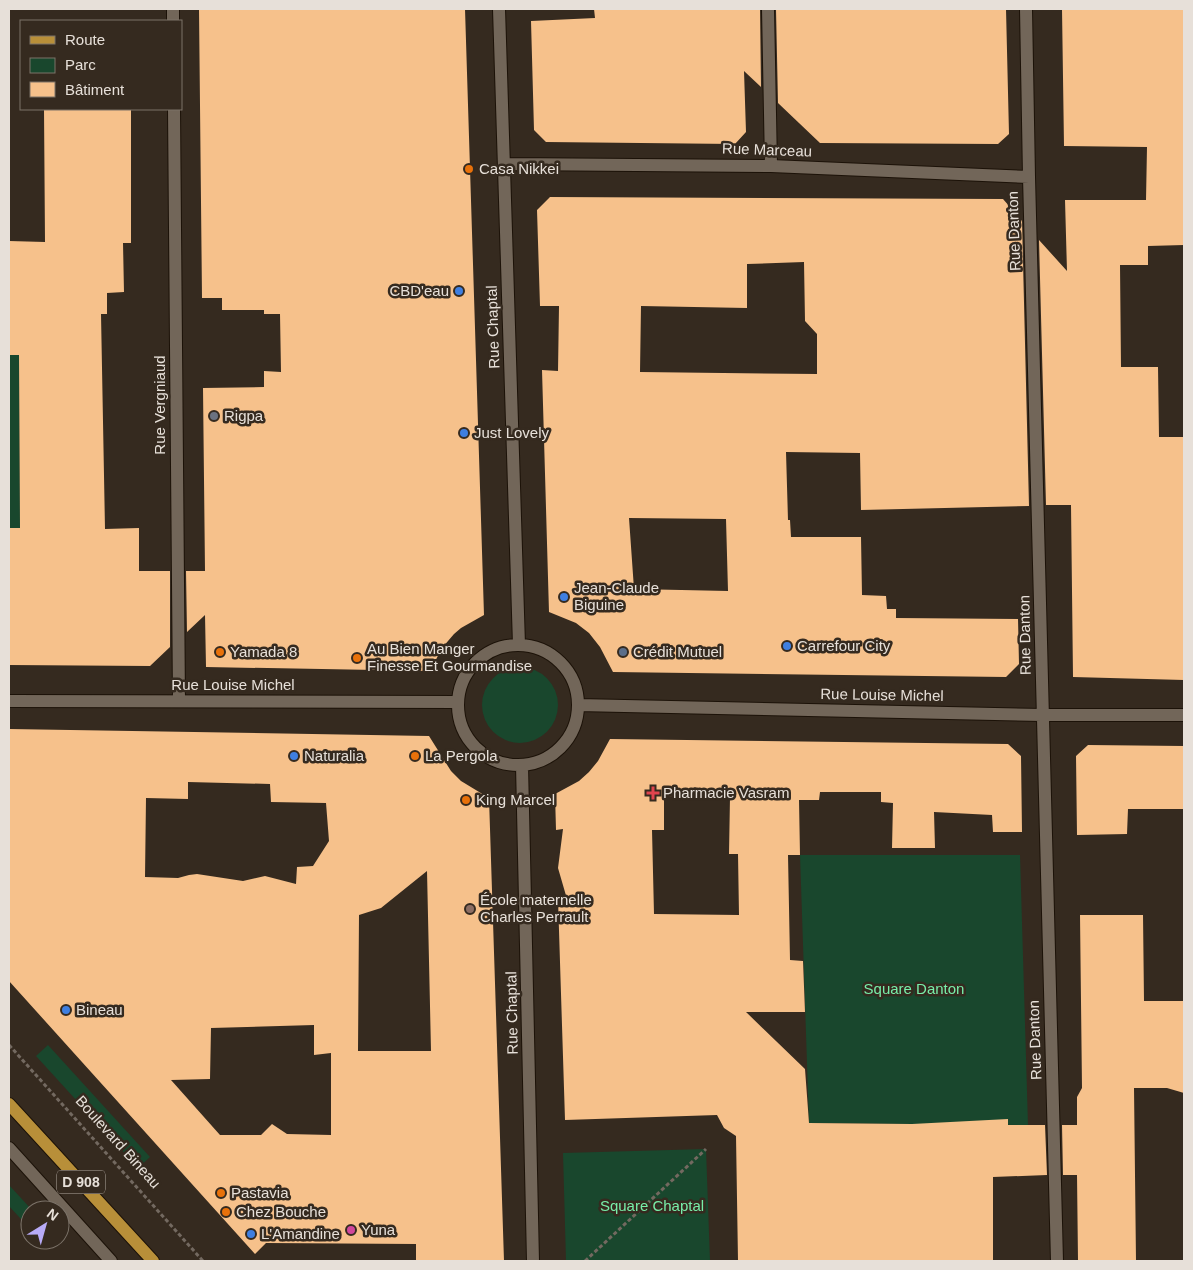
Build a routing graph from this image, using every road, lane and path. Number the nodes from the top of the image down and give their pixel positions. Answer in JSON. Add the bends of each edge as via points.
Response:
{"nodes":[{"id":1,"x":499,"y":9,"type":"edge"},
{"id":2,"x":768,"y":9,"type":"edge"},
{"id":3,"x":1026,"y":9,"type":"edge"},
{"id":4,"x":174,"y":110,"type":"edge"},
{"id":5,"x":504,"y":164,"type":"junction"},
{"id":6,"x":771,"y":166,"type":"junction"},
{"id":7,"x":1029,"y":177,"type":"junction"},
{"id":8,"x":519,"y":645,"type":"junction"},
{"id":9,"x":9,"y":700,"type":"edge"},
{"id":10,"x":178,"y":701,"type":"junction"},
{"id":11,"x":458,"y":702,"type":"junction"},
{"id":12,"x":578,"y":705,"type":"junction"},
{"id":13,"x":1042,"y":715,"type":"junction"},
{"id":14,"x":1184,"y":715,"type":"edge"},
{"id":15,"x":522,"y":765,"type":"junction"},
{"id":16,"x":9,"y":1045,"type":"edge"},
{"id":17,"x":9,"y":1104,"type":"edge"},
{"id":18,"x":9,"y":1148,"type":"edge"},
{"id":19,"x":706,"y":1149,"type":"dead end"},
{"id":20,"x":111,"y":1261,"type":"edge"},
{"id":21,"x":153,"y":1261,"type":"edge"},
{"id":22,"x":204,"y":1261,"type":"edge"},
{"id":23,"x":533,"y":1261,"type":"edge"},
{"id":24,"x":585,"y":1261,"type":"edge"},
{"id":25,"x":1057,"y":1261,"type":"edge"}],
"edges":[{"from":1,"to":5,"type":"street","name":"Rue Chaptal"},
{"from":2,"to":6,"type":"street"},
{"from":3,"to":7,"type":"street","name":"Rue Danton"},
{"from":4,"to":10,"type":"street","name":"Rue Vergniaud"},
{"from":5,"to":6,"type":"street","name":"Rue Marceau"},
{"from":5,"to":8,"type":"street","name":"Rue Chaptal"},
{"from":6,"to":7,"type":"street","name":"Rue Marceau"},
{"from":7,"to":13,"type":"street","name":"Rue Danton"},
{"from":8,"to":11,"type":"street","via":[[505,646],[488,653],[470,669],[461,685]]},
{"from":8,"to":12,"type":"street","via":[[550,654],[562,664],[572,677]]},
{"from":9,"to":10,"type":"street","name":"Rue Louise Michel"},
{"from":10,"to":11,"type":"street","name":"Rue Louise Michel"},
{"from":11,"to":15,"type":"street","via":[[460,723],[480,752],[493,760]]},
{"from":12,"to":13,"type":"street","name":"Rue Louise Michel"},
{"from":12,"to":15,"type":"street","via":[[575,724],[567,740],[554,754]]},
{"from":13,"to":14,"type":"street","name":"Rue Louise Michel"},
{"from":13,"to":25,"type":"street","name":"Rue Danton"},
{"from":15,"to":23,"type":"street","name":"Rue Chaptal"},
{"from":16,"to":22,"type":"path","name":"Boulevard Bineau"},
{"from":17,"to":21,"type":"main road","number":"D 908"},
{"from":18,"to":20,"type":"street"},
{"from":19,"to":24,"type":"path"}]}
